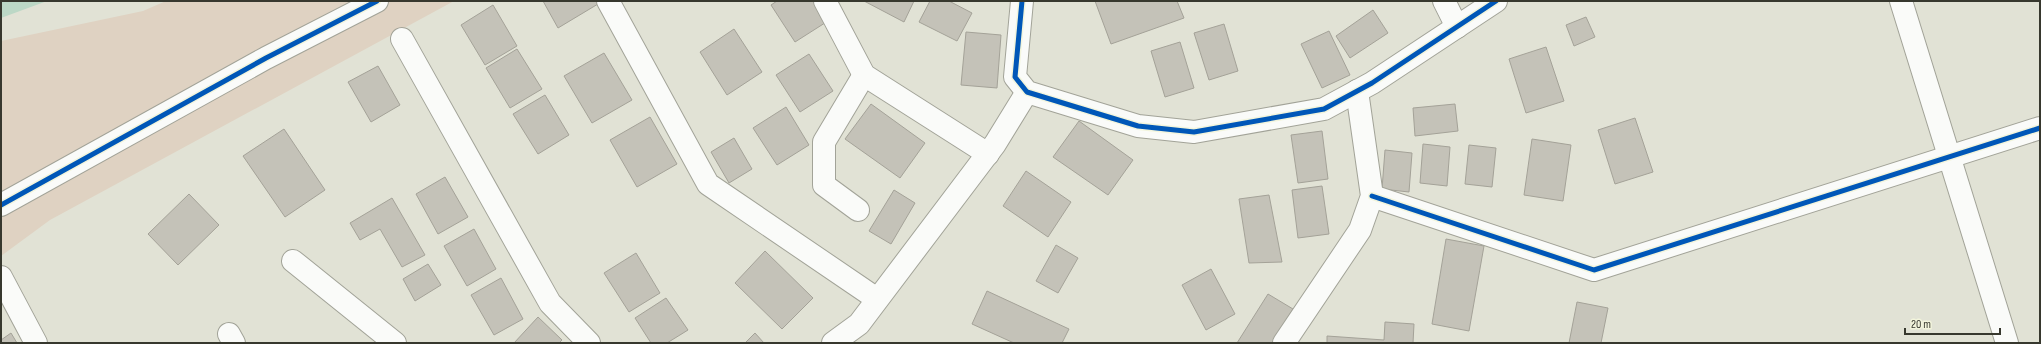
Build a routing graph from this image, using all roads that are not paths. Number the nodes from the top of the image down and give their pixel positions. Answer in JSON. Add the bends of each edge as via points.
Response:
{"nodes":[{"id":1,"x":378,"y":1,"type":"edge"},
{"id":2,"x":608,"y":1,"type":"edge"},
{"id":3,"x":825,"y":1,"type":"edge"},
{"id":4,"x":1022,"y":1,"type":"edge"},
{"id":5,"x":1444,"y":1,"type":"edge"},
{"id":6,"x":1496,"y":1,"type":"edge"},
{"id":7,"x":1901,"y":1,"type":"edge"},
{"id":8,"x":1457,"y":27,"type":"junction"},
{"id":9,"x":402,"y":39,"type":"dead end"},
{"id":10,"x":864,"y":75,"type":"junction"},
{"id":11,"x":1027,"y":92,"type":"junction"},
{"id":12,"x":1357,"y":92,"type":"junction"},
{"id":13,"x":2040,"y":128,"type":"edge"},
{"id":14,"x":988,"y":154,"type":"junction"},
{"id":15,"x":1949,"y":157,"type":"junction"},
{"id":16,"x":1372,"y":196,"type":"junction"},
{"id":17,"x":1,"y":205,"type":"edge"},
{"id":18,"x":858,"y":210,"type":"dead end"},
{"id":19,"x":293,"y":261,"type":"dead end"},
{"id":20,"x":1,"y":277,"type":"edge"},
{"id":21,"x":878,"y":299,"type":"junction"},
{"id":22,"x":36,"y":343,"type":"edge"},
{"id":23,"x":395,"y":343,"type":"edge"},
{"id":24,"x":589,"y":343,"type":"edge"},
{"id":25,"x":833,"y":343,"type":"edge"},
{"id":26,"x":1284,"y":343,"type":"edge"},
{"id":27,"x":2007,"y":343,"type":"edge"}],
"edges":[{"from":1,"to":17,"type":"street","via":[[266,58]]},
{"from":2,"to":21,"type":"street","via":[[708,184]]},
{"from":3,"to":10,"type":"street"},
{"from":4,"to":11,"type":"street","via":[[1015,78]]},
{"from":5,"to":8,"type":"street"},
{"from":6,"to":8,"type":"street"},
{"from":7,"to":15,"type":"street"},
{"from":8,"to":12,"type":"street"},
{"from":9,"to":24,"type":"street","via":[[550,303]]},
{"from":10,"to":14,"type":"street"},
{"from":10,"to":18,"type":"street","via":[[824,142],[824,184]]},
{"from":11,"to":12,"type":"street","via":[[1138,126],[1194,132],[1324,109]]},
{"from":11,"to":14,"type":"street"},
{"from":12,"to":16,"type":"street"},
{"from":13,"to":15,"type":"street"},
{"from":14,"to":21,"type":"street"},
{"from":15,"to":16,"type":"street","via":[[1594,270]]},
{"from":15,"to":27,"type":"street"},
{"from":16,"to":26,"type":"street","via":[[1360,230]]},
{"from":19,"to":23,"type":"street"},
{"from":20,"to":22,"type":"street"},
{"from":21,"to":25,"type":"street","via":[[859,324]]}]}
